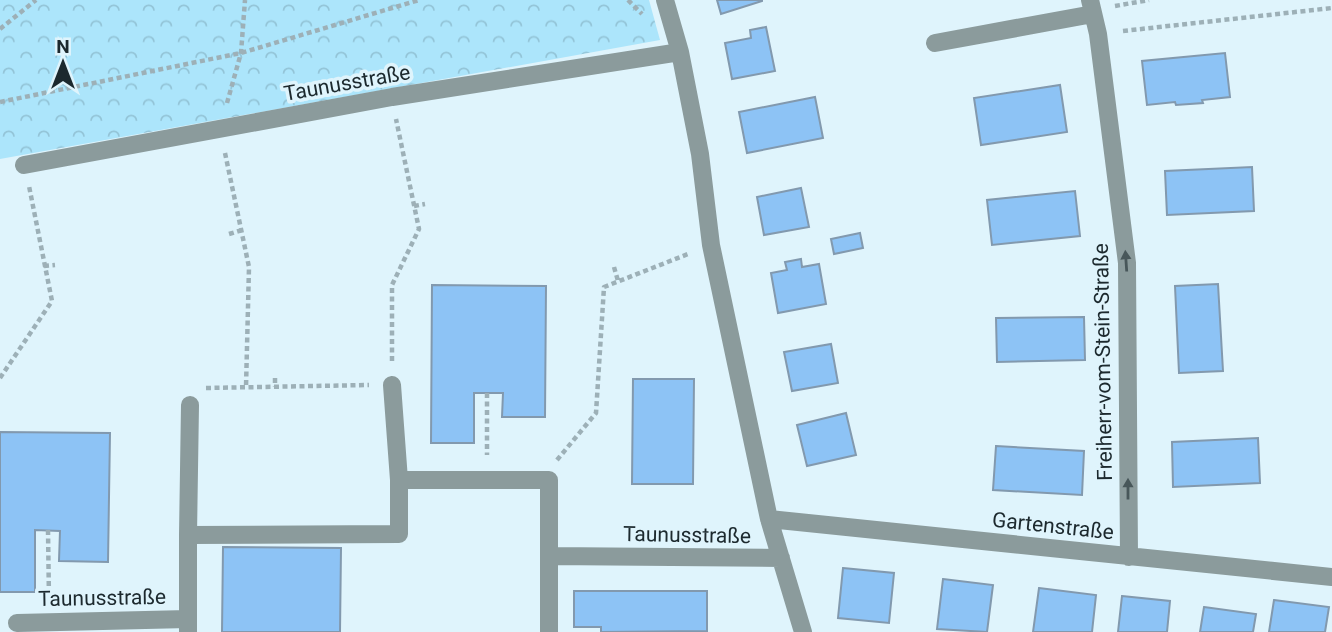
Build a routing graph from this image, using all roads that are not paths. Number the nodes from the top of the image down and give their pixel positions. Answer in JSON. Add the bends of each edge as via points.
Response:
{"nodes":[{"id":1,"x":665,"y":0,"type":"edge"},
{"id":2,"x":1092,"y":8,"type":"edge"},
{"id":3,"x":935,"y":43,"type":"dead end"},
{"id":4,"x":680,"y":52,"type":"junction"},
{"id":5,"x":24,"y":165,"type":"road end"},
{"id":6,"x":392,"y":385,"type":"road end"},
{"id":7,"x":190,"y":405,"type":"road end"},
{"id":8,"x":398,"y":480,"type":"junction"},
{"id":9,"x":769,"y":519,"type":"junction"},
{"id":10,"x":188,"y":535,"type":"junction"},
{"id":11,"x":549,"y":556,"type":"junction"},
{"id":12,"x":1129,"y":557,"type":"junction"},
{"id":13,"x":781,"y":558,"type":"junction"},
{"id":14,"x":1332,"y":576,"type":"edge"},
{"id":15,"x":0,"y":616,"type":"edge"},
{"id":16,"x":188,"y":626,"type":"edge"},
{"id":17,"x":17,"y":627,"type":"edge"},
{"id":18,"x":550,"y":632,"type":"edge"},
{"id":19,"x":803,"y":632,"type":"edge"}],
"edges":[{"from":1,"to":4,"type":"street","name":"Taunusstraße"},
{"from":2,"to":3,"type":"street"},
{"from":12,"to":2,"type":"street","name":"Freiherr-vom-Stein-Straße","one_way":true,"via":[[1126,263]]},
{"from":4,"to":5,"type":"street","name":"Taunusstraße","via":[[392,97]]},
{"from":4,"to":9,"type":"street","name":"Taunusstraße","via":[[700,154],[711,246]]},
{"from":6,"to":8,"type":"street"},
{"from":7,"to":10,"type":"street","name":"Taunusstraße"},
{"from":8,"to":10,"type":"street","via":[[399,534]]},
{"from":8,"to":11,"type":"street","via":[[549,480]]},
{"from":9,"to":12,"type":"street","name":"Gartenstraße"},
{"from":9,"to":13,"type":"street","name":"Taunusstraße"},
{"from":10,"to":16,"type":"street","name":"Taunusstraße"},
{"from":11,"to":13,"type":"street","name":"Taunusstraße"},
{"from":11,"to":18,"type":"street"},
{"from":12,"to":14,"type":"street","name":"Gartenstraße"},
{"from":13,"to":19,"type":"street","name":"Taunusstraße"},
{"from":15,"to":17,"type":"street","name":"Taunusstraße"},
{"from":16,"to":17,"type":"street","name":"Taunusstraße","via":[[49,622]]}]}
